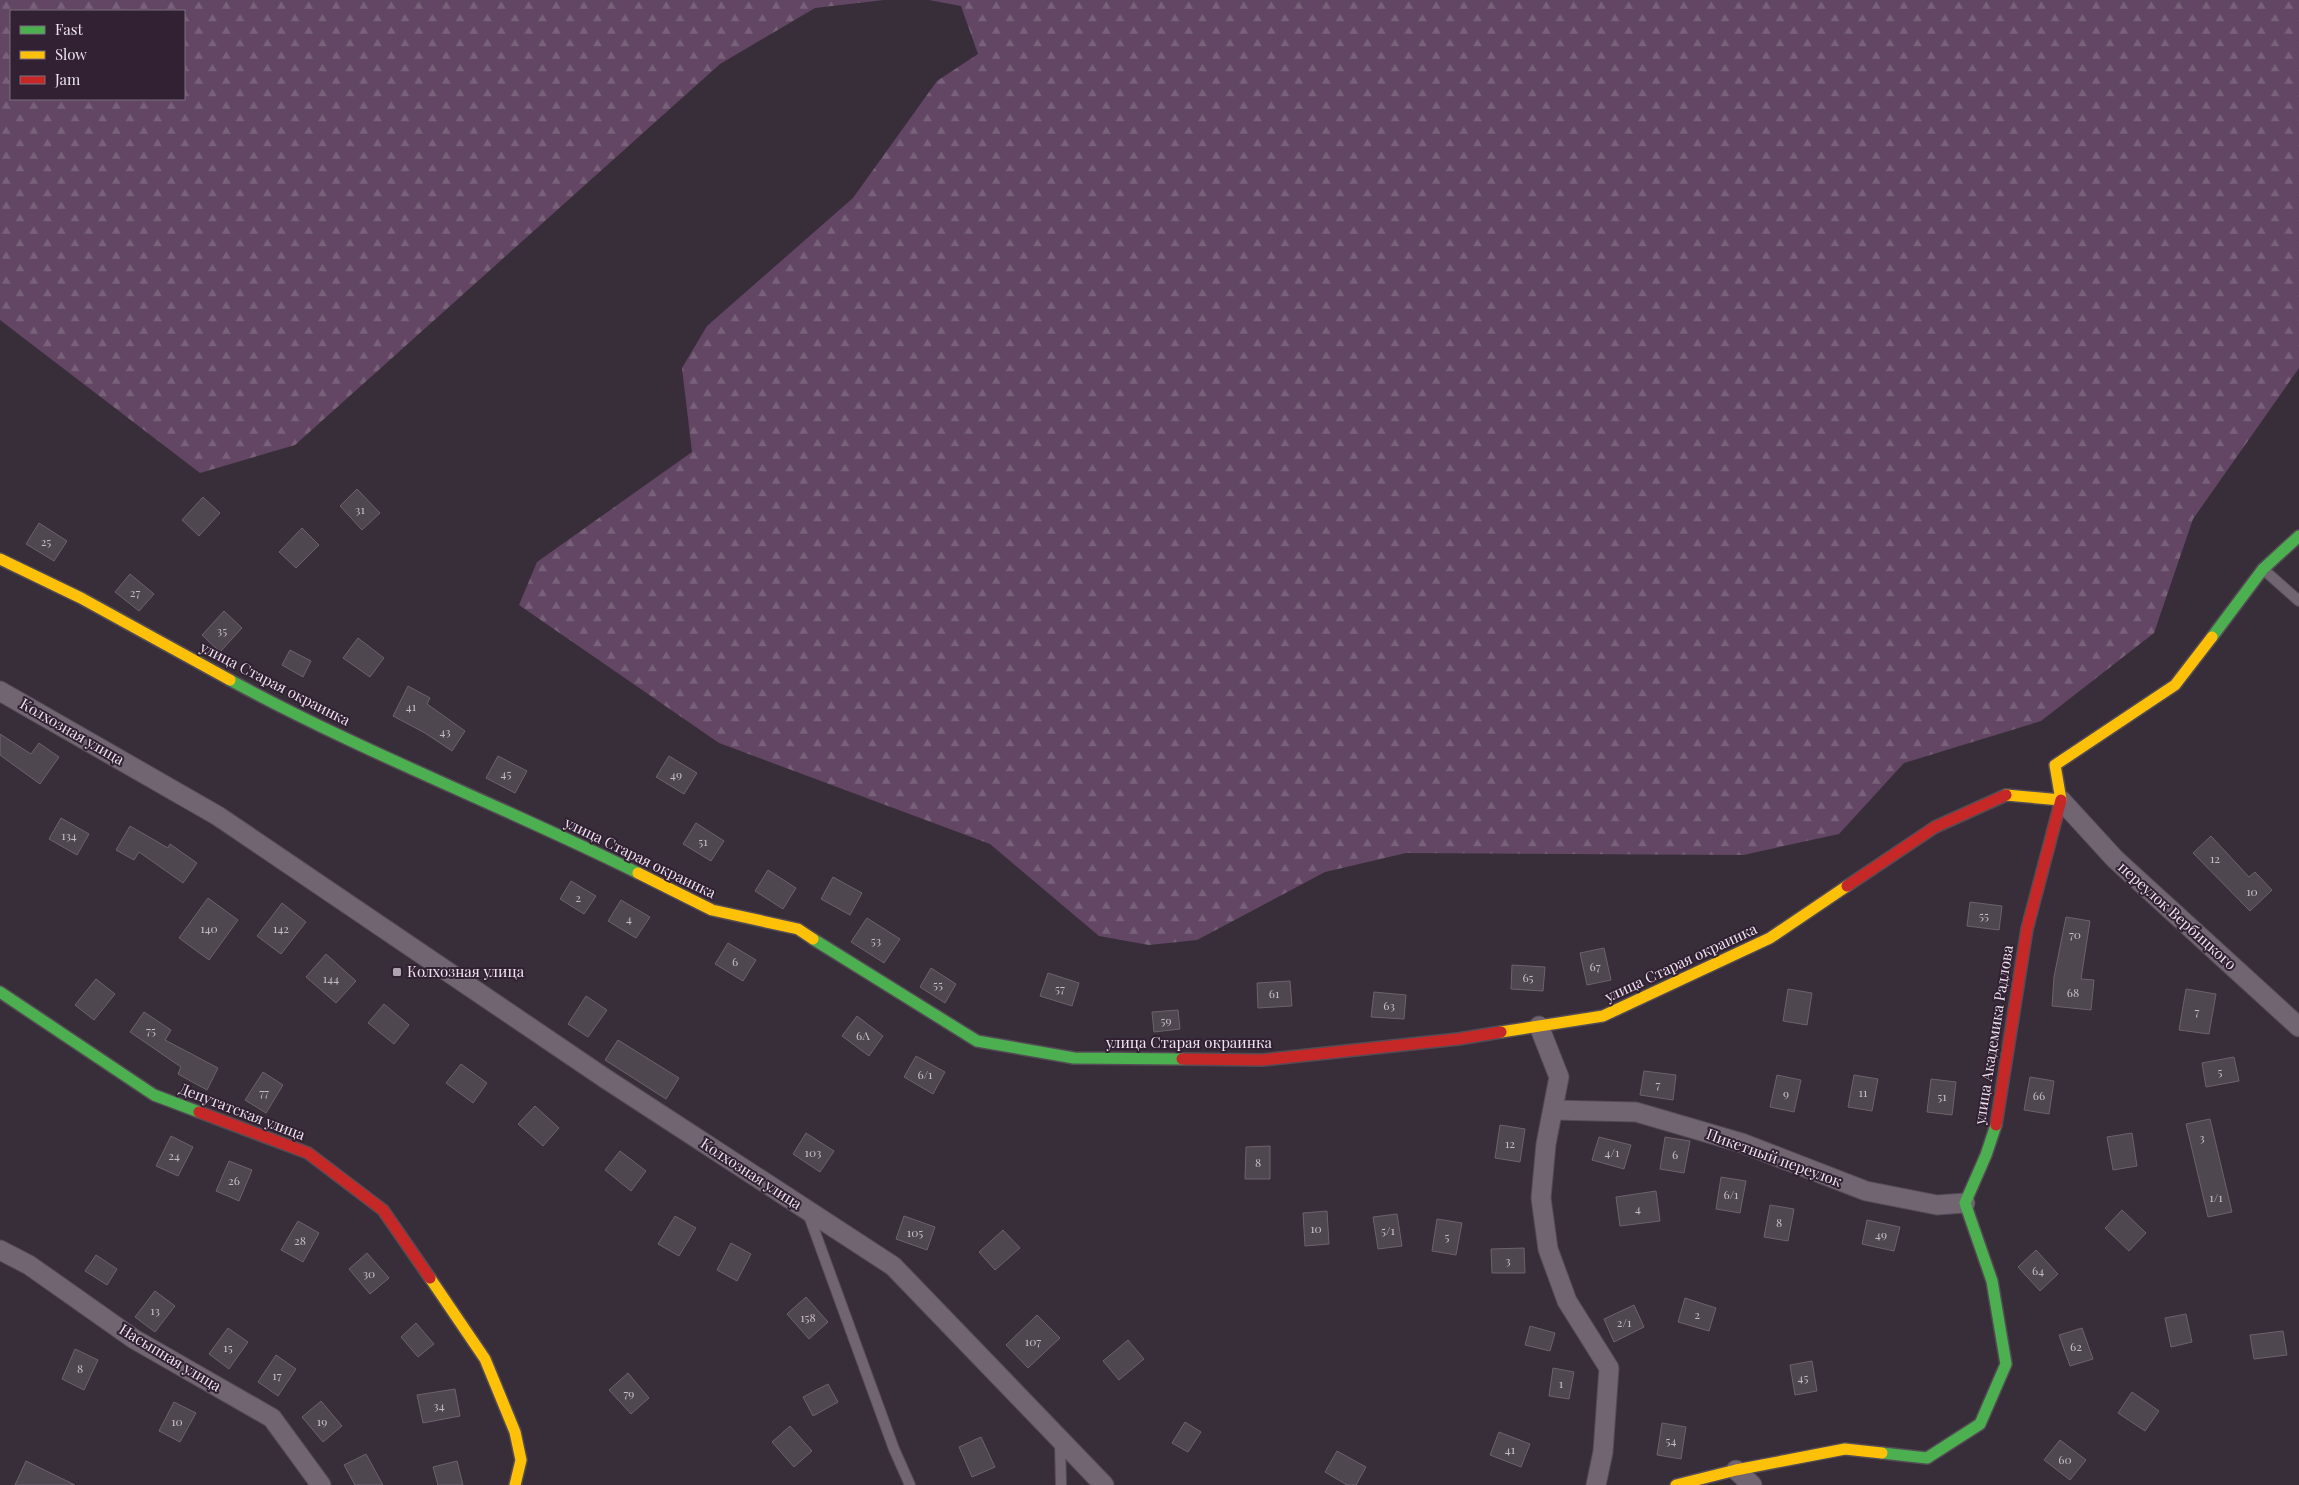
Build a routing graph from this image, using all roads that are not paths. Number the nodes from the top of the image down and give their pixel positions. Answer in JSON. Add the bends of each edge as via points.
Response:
{"nodes":[{"id":1,"x":2299,"y":536,"type":"edge"},
{"id":2,"x":0,"y":559,"type":"edge"},
{"id":3,"x":2263,"y":569,"type":"junction"},
{"id":4,"x":2299,"y":601,"type":"edge"},
{"id":5,"x":0,"y":691,"type":"edge"},
{"id":6,"x":2060,"y":800,"type":"junction"},
{"id":7,"x":0,"y":992,"type":"edge"},
{"id":8,"x":1539,"y":1026,"type":"junction"},
{"id":9,"x":2299,"y":1027,"type":"edge"},
{"id":10,"x":1552,"y":1110,"type":"junction"},
{"id":11,"x":1965,"y":1203,"type":"junction"},
{"id":12,"x":807,"y":1210,"type":"junction"},
{"id":13,"x":0,"y":1250,"type":"edge"},
{"id":14,"x":1060,"y":1439,"type":"junction"},
{"id":15,"x":1736,"y":1470,"type":"junction"},
{"id":16,"x":321,"y":1485,"type":"edge"},
{"id":17,"x":515,"y":1485,"type":"edge"},
{"id":18,"x":910,"y":1485,"type":"edge"},
{"id":19,"x":1061,"y":1485,"type":"edge"},
{"id":20,"x":1104,"y":1485,"type":"edge"},
{"id":21,"x":1596,"y":1485,"type":"edge"},
{"id":22,"x":1676,"y":1485,"type":"edge"},
{"id":23,"x":1752,"y":1485,"type":"edge"}],
"edges":[{"from":1,"to":3,"type":"street"},
{"from":2,"to":8,"type":"street","name":"улица Старая окраинка","via":[[82,598],[294,715],[563,836],[712,910],[798,929],[977,1041],[1074,1058],[1262,1060],[1458,1039]]},
{"from":3,"to":4,"type":"lane"},
{"from":3,"to":6,"type":"street","via":[[2175,685],[2055,765]]},
{"from":5,"to":12,"type":"street","name":"Колхозная улица","via":[[218,816],[606,1079]]},
{"from":6,"to":8,"type":"street","name":"улица Старая окраинка","via":[[2003,795],[1935,828],[1770,938],[1604,1016]]},
{"from":6,"to":9,"type":"street","name":"переулок Вербицкого","via":[[2115,859]]},
{"from":6,"to":11,"type":"street","name":"улица Академика Радлова","via":[[2027,929],[1999,1116]]},
{"from":7,"to":17,"type":"street","name":"Депутатская улица","via":[[154,1094],[308,1153],[383,1210],[485,1360],[515,1432],[521,1460]]},
{"from":8,"to":10,"type":"street","via":[[1559,1077]]},
{"from":10,"to":11,"type":"street","name":"Пикетный переулок","via":[[1636,1112],[1742,1143],[1866,1192],[1937,1205]]},
{"from":10,"to":21,"type":"street","via":[[1541,1198],[1548,1248],[1567,1300],[1609,1368]]},
{"from":11,"to":15,"type":"street","via":[[1992,1281],[2006,1364],[1980,1424],[1926,1458],[1845,1449]]},
{"from":12,"to":14,"type":"street","name":"Колхозная улица","via":[[893,1266]]},
{"from":12,"to":18,"type":"lane","via":[[894,1450]]},
{"from":13,"to":16,"type":"street","name":"Насыпная улица","via":[[30,1265],[134,1338],[272,1418]]},
{"from":14,"to":19,"type":"lane"},
{"from":14,"to":20,"type":"street","name":"Колхозная улица"},
{"from":15,"to":22,"type":"street"},
{"from":15,"to":23,"type":"street"}]}
